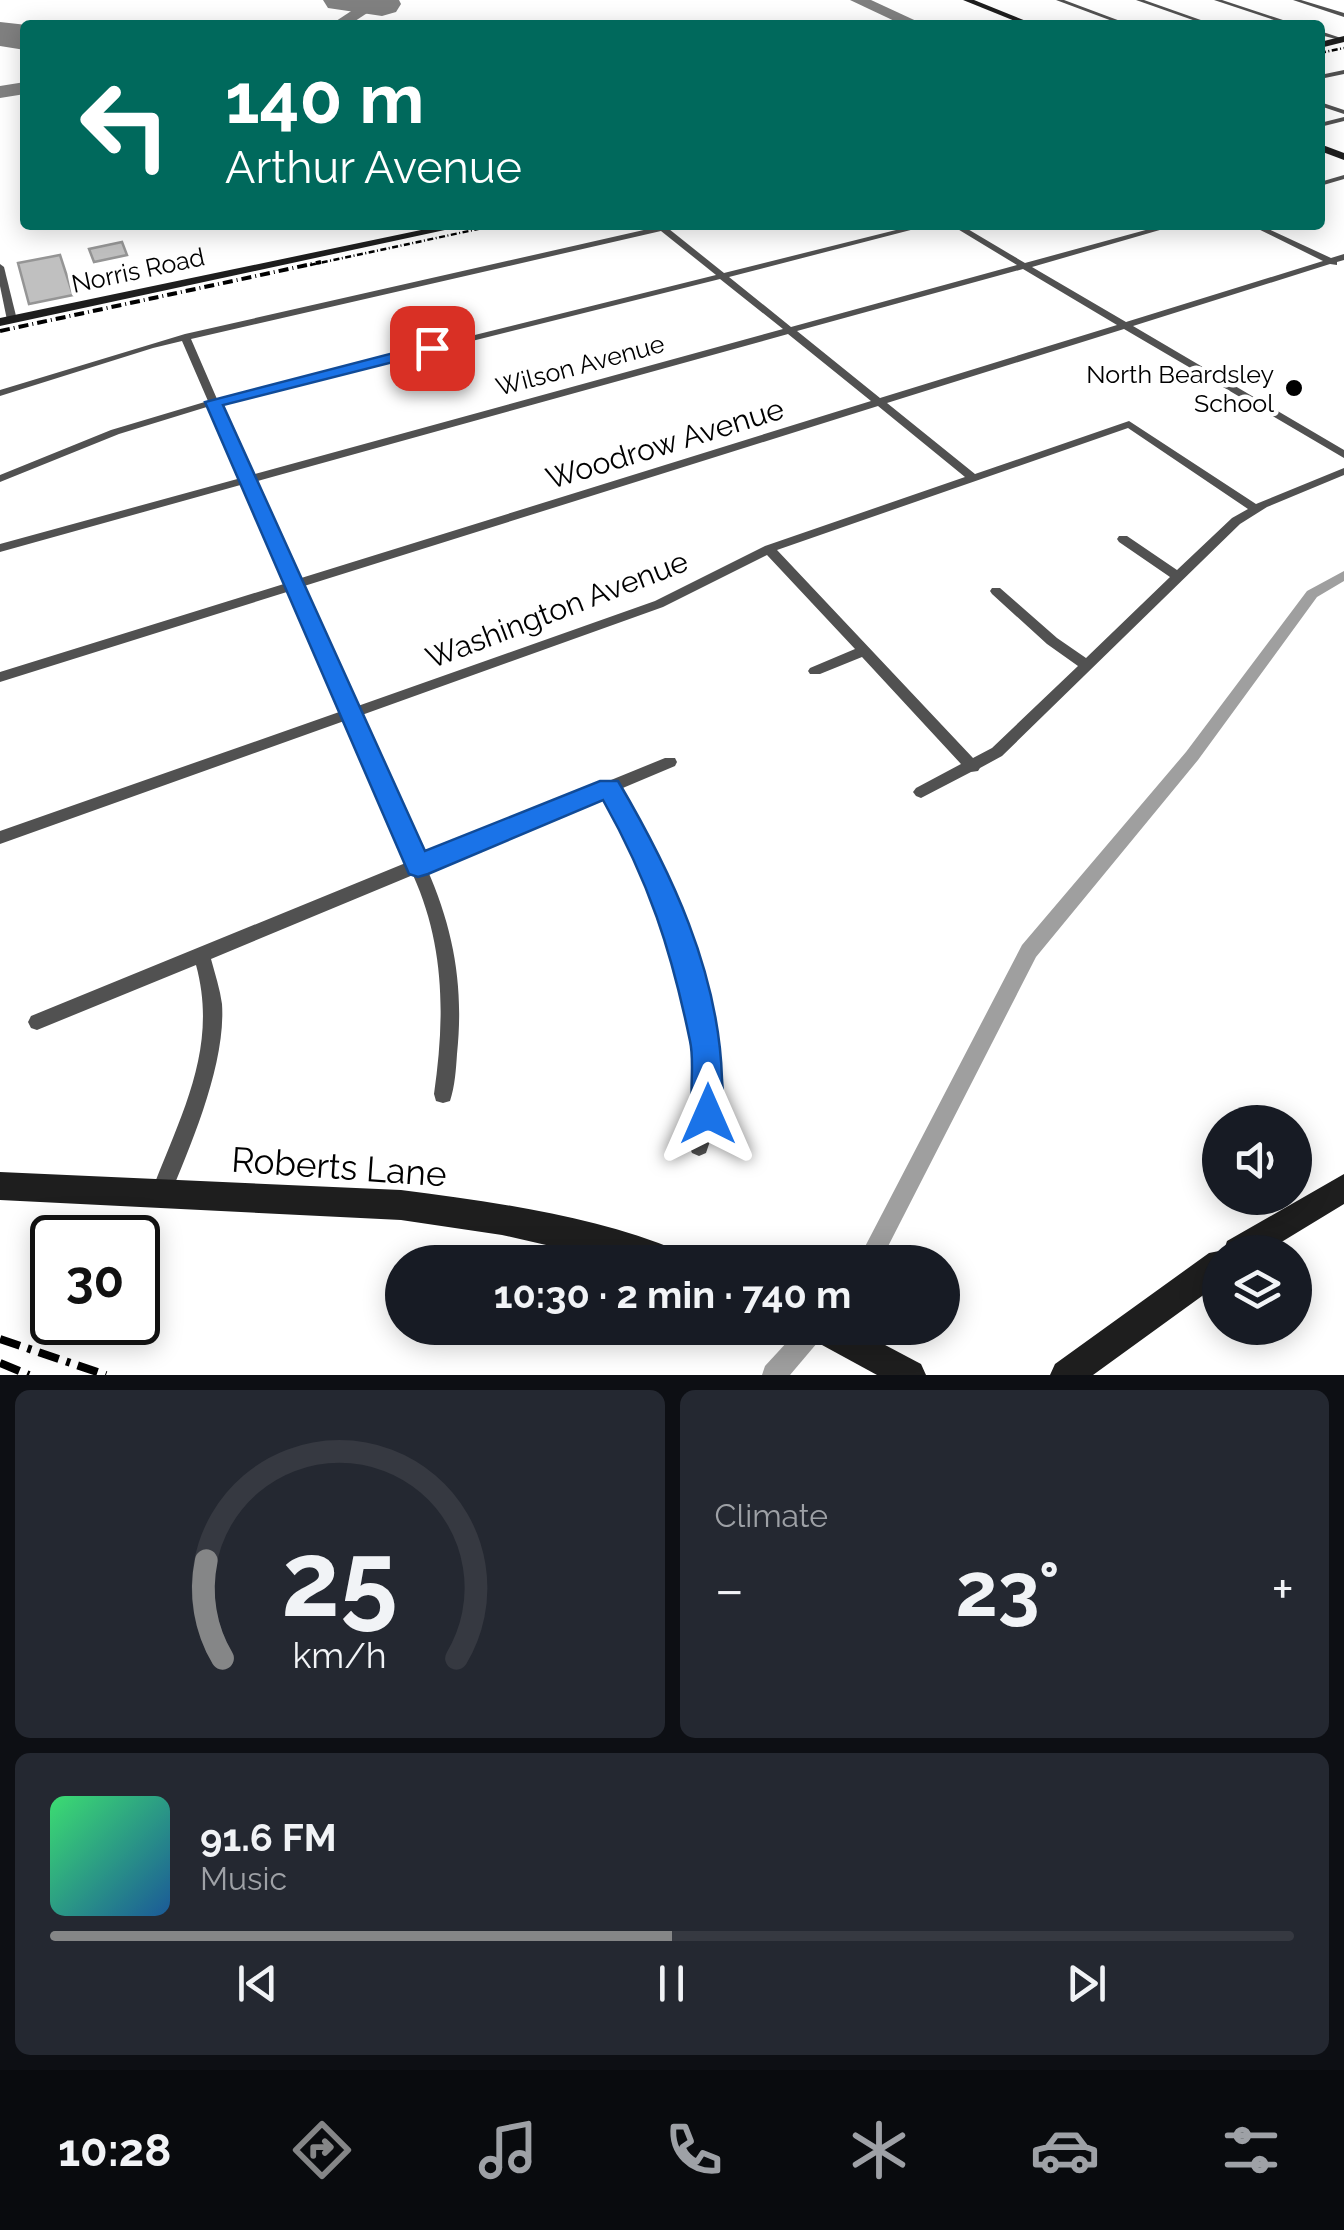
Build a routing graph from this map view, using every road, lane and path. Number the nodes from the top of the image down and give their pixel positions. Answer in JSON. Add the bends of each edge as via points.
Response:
{"nodes":[{"id":1,"x":955,"y":0,"type":"edge"},
{"id":2,"x":967,"y":0,"type":"edge"},
{"id":3,"x":1059,"y":0,"type":"edge"},
{"id":4,"x":1140,"y":0,"type":"edge"},
{"id":5,"x":1217,"y":0,"type":"edge"},
{"id":6,"x":1296,"y":0,"type":"edge"},
{"id":7,"x":1344,"y":14,"type":"edge"},
{"id":8,"x":1006,"y":20,"type":"edge"},
{"id":9,"x":1019,"y":20,"type":"edge"},
{"id":10,"x":1114,"y":20,"type":"edge"},
{"id":11,"x":1198,"y":20,"type":"edge"},
{"id":12,"x":1279,"y":20,"type":"edge"},
{"id":13,"x":438,"y":230,"type":"edge"},
{"id":14,"x":648,"y":230,"type":"edge"},
{"id":15,"x":665,"y":230,"type":"edge"},
{"id":16,"x":906,"y":230,"type":"edge"},
{"id":17,"x":964,"y":230,"type":"edge"},
{"id":18,"x":1154,"y":230,"type":"edge"},
{"id":19,"x":1266,"y":230,"type":"edge"},
{"id":20,"x":1340,"y":262,"type":"edge"},
{"id":21,"x":1025,"y":266,"type":"junction"},
{"id":22,"x":0,"y":267,"type":"edge"},
{"id":23,"x":722,"y":276,"type":"junction"},
{"id":24,"x":6,"y":321,"type":"edge"},
{"id":25,"x":1126,"y":326,"type":"junction"},
{"id":26,"x":790,"y":331,"type":"junction"},
{"id":27,"x":185,"y":337,"type":"junction"},
{"id":28,"x":0,"y":393,"type":"edge"},
{"id":29,"x":214,"y":402,"type":"junction"},
{"id":30,"x":879,"y":403,"type":"junction"},
{"id":31,"x":1129,"y":424,"type":"joint"},
{"id":32,"x":1344,"y":454,"type":"edge"},
{"id":33,"x":1344,"y":470,"type":"edge"},
{"id":34,"x":972,"y":478,"type":"junction"},
{"id":35,"x":0,"y":480,"type":"edge"},
{"id":36,"x":248,"y":480,"type":"junction"},
{"id":37,"x":1256,"y":509,"type":"junction"},
{"id":38,"x":1123,"y":539,"type":"dead end"},
{"id":39,"x":0,"y":548,"type":"edge"},
{"id":40,"x":769,"y":549,"type":"junction"},
{"id":41,"x":1178,"y":576,"type":"junction"},
{"id":42,"x":295,"y":586,"type":"junction"},
{"id":43,"x":996,"y":591,"type":"dead end"},
{"id":44,"x":864,"y":651,"type":"junction"},
{"id":45,"x":1086,"y":666,"type":"junction"},
{"id":46,"x":815,"y":671,"type":"dead end"},
{"id":47,"x":0,"y":677,"type":"edge"},
{"id":48,"x":351,"y":713,"type":"junction"},
{"id":49,"x":670,"y":762,"type":"dead end"},
{"id":50,"x":973,"y":767,"type":"junction"},
{"id":51,"x":609,"y":788,"type":"junction"},
{"id":52,"x":921,"y":792,"type":"dead end"},
{"id":53,"x":0,"y":838,"type":"edge"},
{"id":54,"x":418,"y":866,"type":"junction"},
{"id":55,"x":202,"y":954,"type":"junction"},
{"id":56,"x":38,"y":1022,"type":"dead end"},
{"id":57,"x":444,"y":1094,"type":"dead end"},
{"id":58,"x":700,"y":1146,"type":"dead end"},
{"id":59,"x":0,"y":1186,"type":"edge"},
{"id":60,"x":1344,"y":1188,"type":"edge"},
{"id":61,"x":160,"y":1194,"type":"junction"},
{"id":62,"x":1266,"y":1235,"type":"edge"},
{"id":63,"x":608,"y":1245,"type":"edge"},
{"id":64,"x":1202,"y":1277,"type":"edge"},
{"id":65,"x":855,"y":1345,"type":"edge"},
{"id":66,"x":910,"y":1375,"type":"edge"},
{"id":67,"x":1066,"y":1375,"type":"edge"}],
"edges":[{"from":1,"to":8,"type":"street"},
{"from":2,"to":9,"type":"street"},
{"from":3,"to":10,"type":"street"},
{"from":4,"to":11,"type":"street"},
{"from":5,"to":12,"type":"street"},
{"from":6,"to":7,"type":"street"},
{"from":13,"to":24,"type":"street","name":"Norris Road"},
{"from":14,"to":27,"type":"street"},
{"from":15,"to":23,"type":"street"},
{"from":16,"to":23,"type":"street"},
{"from":17,"to":21,"type":"street"},
{"from":18,"to":21,"type":"street","name":"Wilson Avenue"},
{"from":19,"to":20,"type":"street"},
{"from":20,"to":25,"type":"street","name":"Woodrow Avenue"},
{"from":21,"to":25,"type":"street"},
{"from":21,"to":26,"type":"street","name":"Wilson Avenue"},
{"from":22,"to":24,"type":"street"},
{"from":23,"to":26,"type":"street"},
{"from":23,"to":29,"type":"street"},
{"from":25,"to":30,"type":"street","name":"Woodrow Avenue"},
{"from":25,"to":32,"type":"street"},
{"from":26,"to":30,"type":"street"},
{"from":26,"to":36,"type":"street","name":"Wilson Avenue"},
{"from":27,"to":28,"type":"street"},
{"from":27,"to":29,"type":"street"},
{"from":29,"to":35,"type":"street","via":[[116,432]]},
{"from":29,"to":36,"type":"street"},
{"from":30,"to":34,"type":"street"},
{"from":30,"to":42,"type":"street","name":"Woodrow Avenue"},
{"from":31,"to":34,"type":"street","name":"Washington Avenue"},
{"from":31,"to":37,"type":"street"},
{"from":33,"to":37,"type":"street"},
{"from":34,"to":40,"type":"street","name":"Washington Avenue"},
{"from":36,"to":39,"type":"street","name":"Wilson Avenue"},
{"from":36,"to":42,"type":"street"},
{"from":37,"to":41,"type":"street"},
{"from":38,"to":41,"type":"street"},
{"from":40,"to":44,"type":"street"},
{"from":40,"to":48,"type":"street","name":"Washington Avenue","via":[[675,598]]},
{"from":41,"to":45,"type":"street"},
{"from":42,"to":47,"type":"street","name":"Woodrow Avenue"},
{"from":42,"to":48,"type":"street"},
{"from":43,"to":45,"type":"street"},
{"from":44,"to":46,"type":"street"},
{"from":44,"to":50,"type":"street"},
{"from":45,"to":50,"type":"street"},
{"from":48,"to":53,"type":"street","name":"Washington Avenue"},
{"from":48,"to":54,"type":"street"},
{"from":49,"to":51,"type":"street"},
{"from":50,"to":52,"type":"street"},
{"from":51,"to":54,"type":"street"},
{"from":51,"to":58,"type":"street","via":[[667,898],[696,993],[710,1082]]},
{"from":54,"to":55,"type":"street"},
{"from":54,"to":57,"type":"street","via":[[450,965]]},
{"from":55,"to":56,"type":"street"},
{"from":55,"to":61,"type":"street","via":[[213,1006],[208,1058]]},
{"from":59,"to":61,"type":"street","name":"Roberts Lane"},
{"from":60,"to":62,"type":"street"},
{"from":61,"to":63,"type":"street","name":"Roberts Lane","via":[[401,1205],[542,1226]]},
{"from":64,"to":67,"type":"street"},
{"from":65,"to":66,"type":"street"}]}
